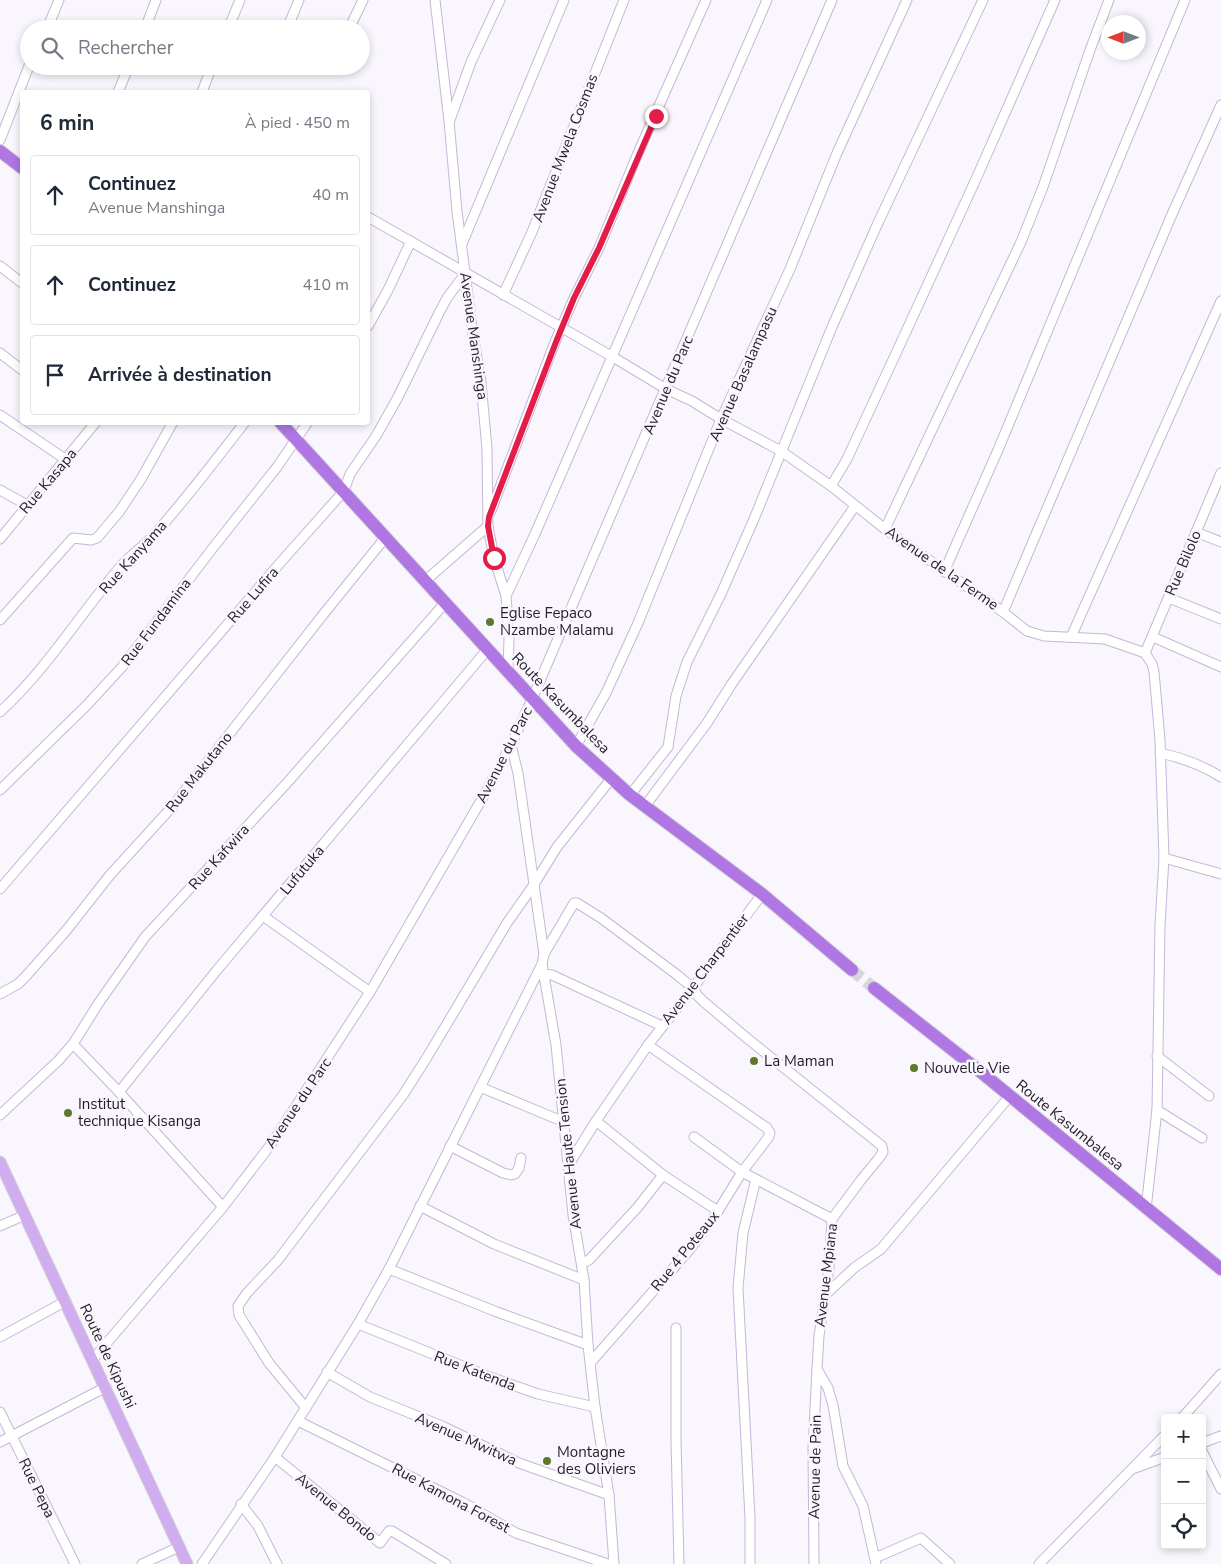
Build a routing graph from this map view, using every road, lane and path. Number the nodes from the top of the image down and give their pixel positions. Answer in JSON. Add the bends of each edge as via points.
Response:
{"nodes":[{"id":1,"x":60,"y":0,"type":"edge"},
{"id":2,"x":156,"y":0,"type":"edge"},
{"id":3,"x":240,"y":0,"type":"edge"},
{"id":4,"x":299,"y":0,"type":"edge"},
{"id":5,"x":363,"y":0,"type":"edge"},
{"id":6,"x":435,"y":0,"type":"edge"},
{"id":7,"x":500,"y":0,"type":"edge"},
{"id":8,"x":564,"y":0,"type":"edge"},
{"id":9,"x":624,"y":0,"type":"edge"},
{"id":10,"x":706,"y":0,"type":"edge"},
{"id":11,"x":767,"y":0,"type":"edge"},
{"id":12,"x":832,"y":0,"type":"edge"},
{"id":13,"x":907,"y":0,"type":"edge"},
{"id":14,"x":983,"y":0,"type":"edge"},
{"id":15,"x":1055,"y":0,"type":"edge"},
{"id":16,"x":1109,"y":0,"type":"edge"},
{"id":17,"x":1185,"y":0,"type":"edge"},
{"id":18,"x":51,"y":20,"type":"edge"},
{"id":19,"x":148,"y":20,"type":"edge"},
{"id":20,"x":232,"y":20,"type":"edge"},
{"id":21,"x":291,"y":20,"type":"edge"},
{"id":22,"x":353,"y":20,"type":"edge"},
{"id":23,"x":25,"y":75,"type":"edge"},
{"id":24,"x":125,"y":75,"type":"edge"},
{"id":25,"x":209,"y":75,"type":"edge"},
{"id":26,"x":119,"y":90,"type":"edge"},
{"id":27,"x":203,"y":90,"type":"edge"},
{"id":28,"x":1221,"y":105,"type":"edge"},
{"id":29,"x":449,"y":121,"type":"junction"},
{"id":30,"x":0,"y":140,"type":"edge"},
{"id":31,"x":0,"y":151,"type":"edge"},
{"id":32,"x":20,"y":166,"type":"edge"},
{"id":33,"x":370,"y":218,"type":"edge"},
{"id":34,"x":411,"y":241,"type":"junction"},
{"id":35,"x":462,"y":245,"type":"junction"},
{"id":36,"x":0,"y":266,"type":"edge"},
{"id":37,"x":465,"y":274,"type":"junction"},
{"id":38,"x":20,"y":281,"type":"edge"},
{"id":39,"x":503,"y":296,"type":"junction"},
{"id":40,"x":1221,"y":301,"type":"edge"},
{"id":41,"x":370,"y":322,"type":"edge"},
{"id":42,"x":562,"y":328,"type":"junction"},
{"id":43,"x":0,"y":353,"type":"edge"},
{"id":44,"x":613,"y":357,"type":"junction"},
{"id":45,"x":20,"y":368,"type":"edge"},
{"id":46,"x":666,"y":389,"type":"junction"},
{"id":47,"x":0,"y":416,"type":"edge"},
{"id":48,"x":721,"y":419,"type":"junction"},
{"id":49,"x":93,"y":425,"type":"edge"},
{"id":50,"x":171,"y":425,"type":"edge"},
{"id":51,"x":242,"y":425,"type":"edge"},
{"id":52,"x":283,"y":425,"type":"edge"},
{"id":53,"x":306,"y":425,"type":"edge"},
{"id":54,"x":297,"y":440,"type":"junction"},
{"id":55,"x":781,"y":450,"type":"junction"},
{"id":56,"x":65,"y":459,"type":"junction"},
{"id":57,"x":1221,"y":473,"type":"edge"},
{"id":58,"x":831,"y":486,"type":"junction"},
{"id":59,"x":0,"y":490,"type":"edge"},
{"id":60,"x":344,"y":491,"type":"junction"},
{"id":61,"x":28,"y":505,"type":"junction"},
{"id":62,"x":855,"y":506,"type":"junction"},
{"id":63,"x":489,"y":521,"type":"junction"},
{"id":64,"x":885,"y":529,"type":"junction"},
{"id":65,"x":1196,"y":532,"type":"junction"},
{"id":66,"x":385,"y":538,"type":"junction"},
{"id":67,"x":0,"y":539,"type":"edge"},
{"id":68,"x":1221,"y":542,"type":"edge"},
{"id":69,"x":944,"y":572,"type":"junction"},
{"id":70,"x":426,"y":581,"type":"junction"},
{"id":71,"x":506,"y":596,"type":"junction"},
{"id":72,"x":1169,"y":598,"type":"junction"},
{"id":73,"x":445,"y":602,"type":"junction"},
{"id":74,"x":1003,"y":612,"type":"junction"},
{"id":75,"x":1221,"y":619,"type":"edge"},
{"id":76,"x":0,"y":620,"type":"edge"},
{"id":77,"x":1071,"y":637,"type":"junction"},
{"id":78,"x":1153,"y":637,"type":"junction"},
{"id":79,"x":487,"y":650,"type":"junction"},
{"id":80,"x":1145,"y":654,"type":"junction"},
{"id":81,"x":1221,"y":667,"type":"edge"},
{"id":82,"x":508,"y":671,"type":"junction"},
{"id":83,"x":533,"y":697,"type":"junction"},
{"id":84,"x":0,"y":712,"type":"edge"},
{"id":85,"x":511,"y":745,"type":"junction"},
{"id":86,"x":576,"y":746,"type":"junction"},
{"id":87,"x":1160,"y":753,"type":"junction"},
{"id":88,"x":1221,"y":777,"type":"edge"},
{"id":89,"x":611,"y":779,"type":"junction"},
{"id":90,"x":0,"y":790,"type":"edge"},
{"id":91,"x":630,"y":795,"type":"junction"},
{"id":92,"x":645,"y":806,"type":"junction"},
{"id":93,"x":1164,"y":858,"type":"junction"},
{"id":94,"x":1221,"y":874,"type":"edge"},
{"id":95,"x":533,"y":886,"type":"junction"},
{"id":96,"x":0,"y":889,"type":"edge"},
{"id":97,"x":762,"y":894,"type":"junction"},
{"id":98,"x":263,"y":916,"type":"junction"},
{"id":99,"x":544,"y":954,"type":"junction"},
{"id":100,"x":542,"y":964,"type":"junction"},
{"id":101,"x":852,"y":970,"type":"tunnel mouth"},
{"id":102,"x":544,"y":974,"type":"junction"},
{"id":103,"x":693,"y":988,"type":"junction"},
{"id":104,"x":874,"y":988,"type":"tunnel mouth"},
{"id":105,"x":370,"y":992,"type":"junction"},
{"id":106,"x":0,"y":994,"type":"edge"},
{"id":107,"x":662,"y":1026,"type":"junction"},
{"id":108,"x":73,"y":1044,"type":"junction"},
{"id":109,"x":648,"y":1044,"type":"junction"},
{"id":110,"x":1158,"y":1056,"type":"junction"},
{"id":111,"x":480,"y":1087,"type":"junction"},
{"id":112,"x":119,"y":1092,"type":"junction"},
{"id":113,"x":1209,"y":1096,"type":"dead end"},
{"id":114,"x":1009,"y":1097,"type":"junction"},
{"id":115,"x":1157,"y":1110,"type":"junction"},
{"id":116,"x":0,"y":1115,"type":"edge"},
{"id":117,"x":596,"y":1121,"type":"junction"},
{"id":118,"x":564,"y":1122,"type":"junction"},
{"id":119,"x":694,"y":1137,"type":"dead end"},
{"id":120,"x":1202,"y":1138,"type":"dead end"},
{"id":121,"x":450,"y":1146,"type":"junction"},
{"id":122,"x":521,"y":1158,"type":"dead end"},
{"id":123,"x":0,"y":1162,"type":"edge"},
{"id":124,"x":568,"y":1166,"type":"junction"},
{"id":125,"x":742,"y":1172,"type":"junction"},
{"id":126,"x":663,"y":1175,"type":"junction"},
{"id":127,"x":756,"y":1179,"type":"junction"},
{"id":128,"x":420,"y":1206,"type":"junction"},
{"id":129,"x":222,"y":1207,"type":"junction"},
{"id":130,"x":1146,"y":1209,"type":"junction"},
{"id":131,"x":718,"y":1210,"type":"junction"},
{"id":132,"x":25,"y":1215,"type":"junction"},
{"id":133,"x":832,"y":1219,"type":"junction"},
{"id":134,"x":0,"y":1226,"type":"edge"},
{"id":135,"x":582,"y":1263,"type":"junction"},
{"id":136,"x":389,"y":1268,"type":"junction"},
{"id":137,"x":1221,"y":1269,"type":"edge"},
{"id":138,"x":584,"y":1280,"type":"junction"},
{"id":139,"x":825,"y":1295,"type":"junction"},
{"id":140,"x":66,"y":1300,"type":"junction"},
{"id":141,"x":358,"y":1324,"type":"junction"},
{"id":142,"x":676,"y":1328,"type":"dead end"},
{"id":143,"x":0,"y":1337,"type":"edge"},
{"id":144,"x":588,"y":1344,"type":"junction"},
{"id":145,"x":93,"y":1359,"type":"junction"},
{"id":146,"x":591,"y":1362,"type":"junction"},
{"id":147,"x":817,"y":1369,"type":"junction"},
{"id":148,"x":327,"y":1372,"type":"junction"},
{"id":149,"x":1221,"y":1374,"type":"edge"},
{"id":150,"x":106,"y":1387,"type":"junction"},
{"id":151,"x":306,"y":1408,"type":"junction"},
{"id":152,"x":596,"y":1408,"type":"junction"},
{"id":153,"x":0,"y":1412,"type":"edge"},
{"id":154,"x":1186,"y":1414,"type":"edge"},
{"id":155,"x":298,"y":1421,"type":"junction"},
{"id":156,"x":1221,"y":1436,"type":"edge"},
{"id":157,"x":12,"y":1437,"type":"junction"},
{"id":158,"x":1161,"y":1439,"type":"edge"},
{"id":159,"x":0,"y":1442,"type":"edge"},
{"id":160,"x":1206,"y":1442,"type":"edge"},
{"id":161,"x":275,"y":1457,"type":"junction"},
{"id":162,"x":1161,"y":1458,"type":"edge"},
{"id":163,"x":1206,"y":1459,"type":"edge"},
{"id":164,"x":1130,"y":1470,"type":"junction"},
{"id":165,"x":1221,"y":1489,"type":"edge"},
{"id":166,"x":609,"y":1495,"type":"junction"},
{"id":167,"x":241,"y":1504,"type":"junction"},
{"id":168,"x":179,"y":1547,"type":"junction"},
{"id":169,"x":876,"y":1561,"type":"edge"},
{"id":170,"x":75,"y":1564,"type":"edge"},
{"id":171,"x":142,"y":1564,"type":"edge"},
{"id":172,"x":187,"y":1564,"type":"edge"},
{"id":173,"x":202,"y":1564,"type":"edge"},
{"id":174,"x":277,"y":1564,"type":"edge"},
{"id":175,"x":446,"y":1564,"type":"edge"},
{"id":176,"x":608,"y":1564,"type":"edge"},
{"id":177,"x":614,"y":1564,"type":"edge"},
{"id":178,"x":679,"y":1564,"type":"edge"},
{"id":179,"x":750,"y":1564,"type":"edge"},
{"id":180,"x":814,"y":1564,"type":"edge"},
{"id":181,"x":950,"y":1564,"type":"edge"},
{"id":182,"x":1039,"y":1564,"type":"edge"}],
"edges":[{"from":1,"to":18,"type":"street"},
{"from":2,"to":19,"type":"street"},
{"from":3,"to":20,"type":"street"},
{"from":4,"to":21,"type":"street"},
{"from":5,"to":22,"type":"street"},
{"from":6,"to":29,"type":"street","name":"Avenue Manshinga"},
{"from":7,"to":29,"type":"street","via":[[471,62]]},
{"from":8,"to":35,"type":"street"},
{"from":9,"to":39,"type":"street","name":"Avenue Mwela Cosmas","via":[[532,232]]},
{"from":10,"to":42,"type":"street"},
{"from":11,"to":44,"type":"street"},
{"from":12,"to":46,"type":"street","name":"Avenue du Parc"},
{"from":13,"to":48,"type":"street","name":"Avenue Basalampasu"},
{"from":14,"to":55,"type":"street","via":[[877,225]]},
{"from":15,"to":58,"type":"street","via":[[900,345],[847,459]]},
{"from":16,"to":64,"type":"street","via":[[1024,235]]},
{"from":17,"to":69,"type":"street"},
{"from":23,"to":30,"type":"street"},
{"from":24,"to":26,"type":"street"},
{"from":25,"to":27,"type":"street"},
{"from":28,"to":74,"type":"street"},
{"from":29,"to":35,"type":"street","name":"Avenue Manshinga"},
{"from":31,"to":32,"type":"highway"},
{"from":33,"to":34,"type":"street","name":"Avenue de la Ferme"},
{"from":34,"to":37,"type":"street","name":"Avenue de la Ferme"},
{"from":34,"to":41,"type":"street"},
{"from":35,"to":37,"type":"street","name":"Avenue Manshinga"},
{"from":36,"to":38,"type":"street"},
{"from":37,"to":39,"type":"street","name":"Avenue de la Ferme"},
{"from":37,"to":60,"type":"street","name":"Rue Lufira","via":[[438,313],[398,397],[350,474]]},
{"from":37,"to":63,"type":"street","name":"Avenue Manshinga","via":[[481,382]]},
{"from":39,"to":42,"type":"street","name":"Avenue de la Ferme"},
{"from":40,"to":77,"type":"street"},
{"from":42,"to":44,"type":"street","name":"Avenue de la Ferme"},
{"from":42,"to":63,"type":"street"},
{"from":43,"to":45,"type":"street"},
{"from":44,"to":46,"type":"street","name":"Avenue de la Ferme"},
{"from":44,"to":71,"type":"street"},
{"from":46,"to":48,"type":"street","name":"Avenue de la Ferme"},
{"from":46,"to":83,"type":"street","name":"Avenue du Parc"},
{"from":47,"to":56,"type":"street"},
{"from":48,"to":55,"type":"street","name":"Avenue de la Ferme"},
{"from":48,"to":86,"type":"street","name":"Avenue Basalampasu","via":[[634,632],[606,693]]},
{"from":49,"to":56,"type":"street","name":"Rue Kasapa"},
{"from":50,"to":76,"type":"street","via":[[141,479],[97,538],[73,538]]},
{"from":51,"to":84,"type":"street","name":"Rue Kanyama","via":[[173,513],[122,565],[55,652]]},
{"from":52,"to":54,"type":"highway","name":"Route Kasumbalesa"},
{"from":53,"to":54,"type":"street"},
{"from":54,"to":60,"type":"highway","name":"Route Kasumbalesa"},
{"from":54,"to":90,"type":"street","name":"Rue Fundamina","via":[[122,668]]},
{"from":55,"to":58,"type":"street","name":"Avenue de la Ferme"},
{"from":55,"to":91,"type":"street","via":[[721,594],[687,662],[676,696],[668,747]]},
{"from":56,"to":61,"type":"street","name":"Rue Kasapa"},
{"from":57,"to":65,"type":"street","name":"Rue Bilolo"},
{"from":58,"to":62,"type":"street","name":"Avenue de la Ferme"},
{"from":59,"to":61,"type":"street"},
{"from":60,"to":66,"type":"highway","name":"Route Kasumbalesa"},
{"from":60,"to":96,"type":"street","name":"Rue Lufira"},
{"from":61,"to":67,"type":"street","name":"Rue Kasapa"},
{"from":62,"to":64,"type":"street","name":"Avenue de la Ferme"},
{"from":62,"to":92,"type":"street","via":[[707,723]]},
{"from":63,"to":70,"type":"street"},
{"from":63,"to":71,"type":"street","name":"Avenue Manshinga","via":[[494,558]]},
{"from":64,"to":69,"type":"street","name":"Avenue de la Ferme"},
{"from":65,"to":68,"type":"street"},
{"from":65,"to":72,"type":"street","name":"Rue Bilolo"},
{"from":66,"to":70,"type":"highway","name":"Route Kasumbalesa"},
{"from":66,"to":106,"type":"street","name":"Rue Makutano","via":[[159,822],[26,976]]},
{"from":69,"to":74,"type":"street","name":"Avenue de la Ferme"},
{"from":70,"to":73,"type":"highway","name":"Route Kasumbalesa"},
{"from":71,"to":82,"type":"street","name":"Avenue Manshinga"},
{"from":72,"to":75,"type":"street"},
{"from":72,"to":78,"type":"street","name":"Rue Bilolo"},
{"from":73,"to":79,"type":"highway","name":"Route Kasumbalesa"},
{"from":73,"to":108,"type":"street","name":"Rue Kafwira","via":[[286,784],[145,938]]},
{"from":74,"to":77,"type":"street","name":"Avenue de la Ferme","via":[[1027,630],[1044,636]]},
{"from":77,"to":80,"type":"street","name":"Avenue de la Ferme","via":[[1105,639]]},
{"from":78,"to":80,"type":"street","name":"Rue Bilolo"},
{"from":78,"to":81,"type":"street"},
{"from":79,"to":82,"type":"highway","name":"Route Kasumbalesa"},
{"from":79,"to":98,"type":"street","name":"Lufutuka"},
{"from":80,"to":87,"type":"street","via":[[1154,672]]},
{"from":82,"to":83,"type":"highway","name":"Route Kasumbalesa"},
{"from":83,"to":85,"type":"street","name":"Avenue du Parc"},
{"from":83,"to":86,"type":"highway","name":"Route Kasumbalesa"},
{"from":85,"to":95,"type":"street","name":"Avenue Haute Tension","via":[[518,773]]},
{"from":85,"to":105,"type":"street","name":"Avenue du Parc"},
{"from":86,"to":89,"type":"highway","name":"Route Kasumbalesa"},
{"from":87,"to":88,"type":"street","via":[[1203,766]]},
{"from":87,"to":93,"type":"street"},
{"from":89,"to":91,"type":"highway","name":"Route Kasumbalesa"},
{"from":89,"to":95,"type":"street","via":[[557,847]]},
{"from":91,"to":92,"type":"highway","name":"Route Kasumbalesa"},
{"from":92,"to":97,"type":"highway","name":"Route Kasumbalesa"},
{"from":93,"to":94,"type":"street"},
{"from":93,"to":110,"type":"street"},
{"from":95,"to":99,"type":"street","name":"Avenue Haute Tension"},
{"from":95,"to":151,"type":"street","via":[[403,1094],[284,1252],[238,1306],[239,1315],[269,1363]]},
{"from":97,"to":101,"type":"highway","name":"Route Kasumbalesa"},
{"from":97,"to":103,"type":"street","name":"Avenue Charpentier"},
{"from":98,"to":105,"type":"street"},
{"from":98,"to":112,"type":"street","name":"Lufutuka"},
{"from":99,"to":100,"type":"street","name":"Avenue Haute Tension"},
{"from":99,"to":103,"type":"street","name":"Avenue Mpiana","via":[[577,902]]},
{"from":100,"to":102,"type":"street","name":"Avenue Haute Tension"},
{"from":100,"to":111,"type":"street"},
{"from":102,"to":107,"type":"street","via":[[560,978]]},
{"from":102,"to":118,"type":"street","name":"Avenue Haute Tension"},
{"from":103,"to":107,"type":"street","name":"Avenue Charpentier"},
{"from":103,"to":133,"type":"street","name":"Avenue Mpiana","via":[[748,1039],[882,1146],[879,1158]]},
{"from":104,"to":114,"type":"highway","name":"Route Kasumbalesa"},
{"from":105,"to":129,"type":"street","name":"Avenue du Parc","via":[[272,1143]]},
{"from":107,"to":109,"type":"street","name":"Avenue Charpentier"},
{"from":108,"to":112,"type":"street"},
{"from":108,"to":116,"type":"street","name":"Rue Kafwira","via":[[38,1082]]},
{"from":109,"to":117,"type":"street","name":"Avenue Charpentier"},
{"from":109,"to":125,"type":"street","name":"Rue 4 Poteaux","via":[[768,1128],[768,1138]]},
{"from":110,"to":113,"type":"street"},
{"from":110,"to":115,"type":"street"},
{"from":111,"to":118,"type":"street"},
{"from":111,"to":121,"type":"street"},
{"from":112,"to":129,"type":"street"},
{"from":114,"to":130,"type":"highway","name":"Route Kasumbalesa"},
{"from":114,"to":139,"type":"street","via":[[881,1249]]},
{"from":115,"to":120,"type":"street"},
{"from":115,"to":130,"type":"street"},
{"from":117,"to":124,"type":"street","name":"Avenue Charpentier"},
{"from":117,"to":126,"type":"street"},
{"from":118,"to":124,"type":"street","name":"Avenue Haute Tension"},
{"from":119,"to":125,"type":"street"},
{"from":121,"to":122,"type":"street","via":[[511,1175],[516,1174]]},
{"from":121,"to":128,"type":"street"},
{"from":123,"to":132,"type":"main road","name":"Route de Kipushi"},
{"from":124,"to":135,"type":"street","name":"Avenue Haute Tension"},
{"from":125,"to":127,"type":"street"},
{"from":125,"to":131,"type":"street","name":"Rue 4 Poteaux"},
{"from":126,"to":131,"type":"street"},
{"from":126,"to":135,"type":"street","via":[[637,1208],[589,1260]]},
{"from":127,"to":133,"type":"street"},
{"from":127,"to":179,"type":"street","via":[[743,1233],[738,1288]]},
{"from":128,"to":136,"type":"street"},
{"from":128,"to":138,"type":"street","via":[[494,1244]]},
{"from":129,"to":145,"type":"street","name":"Avenue du Parc"},
{"from":130,"to":137,"type":"highway","name":"Route Kasumbalesa"},
{"from":131,"to":146,"type":"street","name":"Rue 4 Poteaux","via":[[692,1248]]},
{"from":132,"to":134,"type":"street"},
{"from":132,"to":140,"type":"main road","name":"Route de Kipushi"},
{"from":133,"to":139,"type":"street","name":"Avenue Mpiana"},
{"from":135,"to":138,"type":"street","name":"Avenue Haute Tension"},
{"from":136,"to":141,"type":"street"},
{"from":136,"to":144,"type":"street"},
{"from":138,"to":144,"type":"street","name":"Avenue Haute Tension"},
{"from":139,"to":147,"type":"street","name":"Avenue Mpiana"},
{"from":140,"to":143,"type":"street"},
{"from":140,"to":145,"type":"main road","name":"Route de Kipushi"},
{"from":141,"to":148,"type":"street"},
{"from":141,"to":152,"type":"street","name":"Rue Katenda","via":[[498,1380]]},
{"from":142,"to":178,"type":"street"},
{"from":144,"to":146,"type":"street","name":"Avenue Haute Tension"},
{"from":145,"to":150,"type":"main road","name":"Route de Kipushi"},
{"from":146,"to":152,"type":"street","name":"Avenue Haute Tension"},
{"from":147,"to":169,"type":"street","via":[[828,1388],[844,1466],[863,1506]]},
{"from":147,"to":180,"type":"street","name":"Avenue de Pain","via":[[813,1448]]},
{"from":148,"to":151,"type":"street"},
{"from":148,"to":166,"type":"street","name":"Avenue Mwitwa","via":[[370,1397],[442,1426],[519,1463]]},
{"from":149,"to":154,"type":"street"},
{"from":150,"to":157,"type":"street"},
{"from":150,"to":168,"type":"main road","name":"Route de Kipushi"},
{"from":151,"to":155,"type":"street"},
{"from":152,"to":166,"type":"street","name":"Avenue Haute Tension"},
{"from":153,"to":157,"type":"street","name":"Rue Pepa"},
{"from":155,"to":161,"type":"street"},
{"from":155,"to":176,"type":"street","name":"Rue Kamona Forest","via":[[462,1502],[516,1533]]},
{"from":156,"to":160,"type":"street"},
{"from":157,"to":159,"type":"street"},
{"from":157,"to":170,"type":"street","name":"Rue Pepa"},
{"from":158,"to":164,"type":"street"},
{"from":161,"to":167,"type":"street"},
{"from":161,"to":175,"type":"street","name":"Avenue Bondo","via":[[380,1543],[392,1531]]},
{"from":162,"to":164,"type":"street"},
{"from":163,"to":165,"type":"street"},
{"from":164,"to":182,"type":"street"},
{"from":166,"to":177,"type":"street","name":"Avenue Haute Tension"},
{"from":167,"to":173,"type":"street"},
{"from":167,"to":174,"type":"street","via":[[258,1526]]},
{"from":168,"to":171,"type":"street"},
{"from":168,"to":172,"type":"main road","name":"Route de Kipushi"},
{"from":169,"to":181,"type":"street","via":[[921,1538]]}]}
